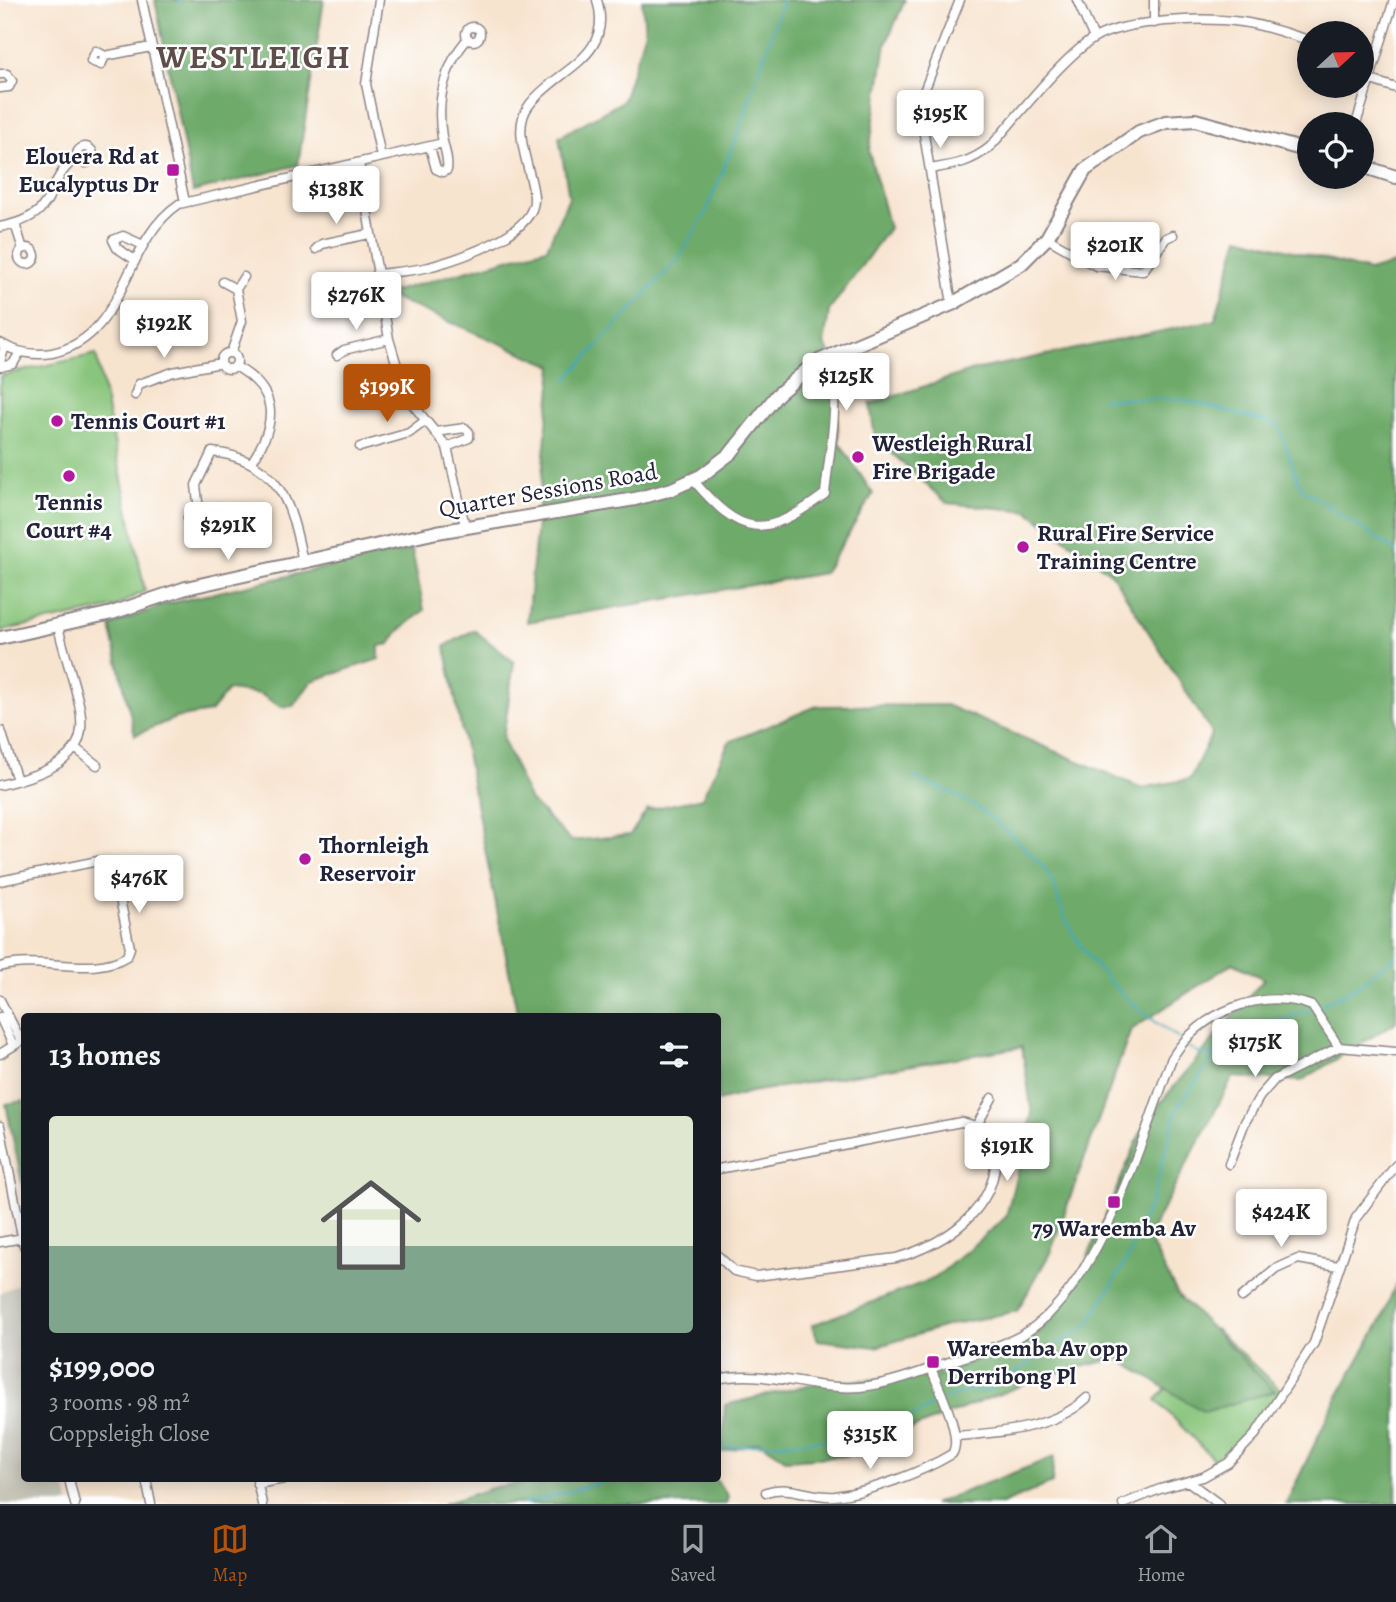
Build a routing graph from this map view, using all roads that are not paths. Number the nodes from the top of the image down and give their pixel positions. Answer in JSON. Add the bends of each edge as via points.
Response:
{"nodes":[{"id":1,"x":142,"y":0,"type":"edge"},
{"id":2,"x":379,"y":0,"type":"edge"},
{"id":3,"x":597,"y":0,"type":"edge"},
{"id":4,"x":960,"y":0,"type":"edge"},
{"id":5,"x":1077,"y":0,"type":"edge"},
{"id":6,"x":1154,"y":0,"type":"edge"},
{"id":7,"x":1394,"y":0,"type":"edge"},
{"id":8,"x":1154,"y":23,"type":"junction"},
{"id":9,"x":1297,"y":37,"type":"edge"},
{"id":10,"x":468,"y":38,"type":"dead end"},
{"id":11,"x":1094,"y":38,"type":"junction"},
{"id":12,"x":151,"y":47,"type":"junction"},
{"id":13,"x":105,"y":56,"type":"dead end"},
{"id":14,"x":1374,"y":60,"type":"edge"},
{"id":15,"x":0,"y":75,"type":"edge"},
{"id":16,"x":1374,"y":81,"type":"edge"},
{"id":17,"x":0,"y":88,"type":"edge"},
{"id":18,"x":1396,"y":88,"type":"edge"},
{"id":19,"x":443,"y":143,"type":"junction"},
{"id":20,"x":430,"y":146,"type":"junction"},
{"id":21,"x":1297,"y":148,"type":"edge"},
{"id":22,"x":77,"y":157,"type":"dead end"},
{"id":23,"x":381,"y":157,"type":"junction"},
{"id":24,"x":359,"y":163,"type":"junction"},
{"id":25,"x":930,"y":169,"type":"junction"},
{"id":26,"x":1374,"y":170,"type":"edge"},
{"id":27,"x":1396,"y":177,"type":"edge"},
{"id":28,"x":185,"y":202,"type":"junction"},
{"id":29,"x":16,"y":224,"type":"junction"},
{"id":30,"x":0,"y":227,"type":"edge"},
{"id":31,"x":369,"y":234,"type":"junction"},
{"id":32,"x":1172,"y":235,"type":"dead end"},
{"id":33,"x":1047,"y":238,"type":"junction"},
{"id":34,"x":143,"y":245,"type":"junction"},
{"id":35,"x":23,"y":249,"type":"dead end"},
{"id":36,"x":316,"y":249,"type":"dead end"},
{"id":37,"x":135,"y":260,"type":"junction"},
{"id":38,"x":376,"y":274,"type":"junction"},
{"id":39,"x":244,"y":277,"type":"dead end"},
{"id":40,"x":223,"y":282,"type":"dead end"},
{"id":41,"x":236,"y":289,"type":"junction"},
{"id":42,"x":952,"y":304,"type":"junction"},
{"id":43,"x":388,"y":339,"type":"junction"},
{"id":44,"x":2,"y":345,"type":"edge"},
{"id":45,"x":20,"y":352,"type":"junction"},
{"id":46,"x":231,"y":354,"type":"junction"},
{"id":47,"x":337,"y":355,"type":"dead end"},
{"id":48,"x":828,"y":356,"type":"junction"},
{"id":49,"x":221,"y":363,"type":"junction"},
{"id":50,"x":0,"y":365,"type":"edge"},
{"id":51,"x":235,"y":366,"type":"junction"},
{"id":52,"x":135,"y":395,"type":"dead end"},
{"id":53,"x":425,"y":421,"type":"junction"},
{"id":54,"x":436,"y":432,"type":"junction"},
{"id":55,"x":360,"y":447,"type":"dead end"},
{"id":56,"x":447,"y":447,"type":"junction"},
{"id":57,"x":252,"y":462,"type":"junction"},
{"id":58,"x":693,"y":480,"type":"junction"},
{"id":59,"x":188,"y":518,"type":"dead end"},
{"id":60,"x":465,"y":526,"type":"junction"},
{"id":61,"x":303,"y":562,"type":"junction"},
{"id":62,"x":58,"y":626,"type":"junction"},
{"id":63,"x":0,"y":638,"type":"edge"},
{"id":64,"x":1,"y":731,"type":"edge"},
{"id":65,"x":75,"y":748,"type":"junction"},
{"id":66,"x":97,"y":765,"type":"dead end"},
{"id":67,"x":17,"y":780,"type":"junction"},
{"id":68,"x":0,"y":785,"type":"edge"},
{"id":69,"x":0,"y":881,"type":"edge"},
{"id":70,"x":0,"y":967,"type":"edge"},
{"id":71,"x":0,"y":1000,"type":"edge"},
{"id":72,"x":0,"y":1017,"type":"edge"},
{"id":73,"x":20,"y":1042,"type":"edge"},
{"id":74,"x":1339,"y":1047,"type":"junction"},
{"id":75,"x":1396,"y":1052,"type":"edge"},
{"id":76,"x":0,"y":1054,"type":"edge"},
{"id":77,"x":992,"y":1098,"type":"dead end"},
{"id":78,"x":977,"y":1125,"type":"junction"},
{"id":79,"x":0,"y":1126,"type":"edge"},
{"id":80,"x":1229,"y":1164,"type":"dead end"},
{"id":81,"x":1396,"y":1165,"type":"edge"},
{"id":82,"x":721,"y":1168,"type":"edge"},
{"id":83,"x":21,"y":1228,"type":"edge"},
{"id":84,"x":0,"y":1242,"type":"edge"},
{"id":85,"x":21,"y":1242,"type":"edge"},
{"id":86,"x":721,"y":1259,"type":"edge"},
{"id":87,"x":1338,"y":1266,"type":"junction"},
{"id":88,"x":1242,"y":1297,"type":"dead end"},
{"id":89,"x":931,"y":1368,"type":"junction"},
{"id":90,"x":721,"y":1379,"type":"edge"},
{"id":91,"x":1087,"y":1398,"type":"dead end"},
{"id":92,"x":956,"y":1436,"type":"junction"},
{"id":93,"x":70,"y":1482,"type":"edge"},
{"id":94,"x":147,"y":1482,"type":"edge"},
{"id":95,"x":257,"y":1482,"type":"edge"},
{"id":96,"x":1189,"y":1482,"type":"junction"},
{"id":97,"x":766,"y":1492,"type":"dead end"},
{"id":98,"x":830,"y":1500,"type":"edge"},
{"id":99,"x":75,"y":1504,"type":"edge"},
{"id":100,"x":151,"y":1504,"type":"edge"},
{"id":101,"x":262,"y":1504,"type":"edge"},
{"id":102,"x":1123,"y":1504,"type":"edge"},
{"id":103,"x":1219,"y":1504,"type":"edge"}],
"edges":[{"from":1,"to":12,"type":"street"},
{"from":2,"to":23,"type":"street","via":[[366,84]]},
{"from":3,"to":38,"type":"street","via":[[600,26],[587,56],[529,105],[522,124],[534,199],[526,221],[514,233],[447,261]]},
{"from":4,"to":25,"type":"street","via":[[919,104]]},
{"from":5,"to":11,"type":"street"},
{"from":6,"to":8,"type":"street"},
{"from":7,"to":14,"type":"street"},
{"from":8,"to":9,"type":"street","via":[[1241,22]]},
{"from":8,"to":11,"type":"street"},
{"from":10,"to":19,"type":"street","via":[[444,79]]},
{"from":11,"to":25,"type":"street","via":[[982,153],[961,164]]},
{"from":12,"to":13,"type":"street"},
{"from":12,"to":28,"type":"street"},
{"from":15,"to":17,"type":"street","via":[[7,74],[12,81],[9,88]]},
{"from":16,"to":18,"type":"street"},
{"from":19,"to":20,"type":"street"},
{"from":19,"to":20,"type":"street","via":[[448,167],[443,172],[436,169]]},
{"from":20,"to":23,"type":"street"},
{"from":21,"to":33,"type":"main road","name":"Quarter Sessions Road","via":[[1195,120],[1157,124],[1130,137],[1085,170]]},
{"from":22,"to":29,"type":"street","via":[[61,173],[43,208]]},
{"from":23,"to":24,"type":"street"},
{"from":24,"to":28,"type":"street"},
{"from":24,"to":31,"type":"street"},
{"from":25,"to":42,"type":"street"},
{"from":26,"to":27,"type":"main road"},
{"from":28,"to":34,"type":"street","via":[[158,222]]},
{"from":29,"to":30,"type":"street"},
{"from":29,"to":35,"type":"street"},
{"from":31,"to":36,"type":"street"},
{"from":31,"to":38,"type":"street"},
{"from":32,"to":33,"type":"street","via":[[1143,271],[1096,266]]},
{"from":33,"to":42,"type":"main road","name":"Quarter Sessions Road","via":[[1021,264]]},
{"from":34,"to":37,"type":"street"},
{"from":34,"to":37,"type":"street","via":[[123,236],[113,240]]},
{"from":37,"to":45,"type":"street","via":[[111,309],[90,336],[66,350],[40,355]]},
{"from":38,"to":43,"type":"street"},
{"from":39,"to":41,"type":"street"},
{"from":40,"to":41,"type":"street"},
{"from":41,"to":46,"type":"street","via":[[242,321]]},
{"from":42,"to":48,"type":"main road","name":"Quarter Sessions Road"},
{"from":43,"to":47,"type":"street"},
{"from":43,"to":53,"type":"street","via":[[406,396]]},
{"from":44,"to":45,"type":"street"},
{"from":44,"to":50,"type":"street"},
{"from":45,"to":50,"type":"street","via":[[13,364]]},
{"from":46,"to":49,"type":"street","via":[[223,355]]},
{"from":46,"to":51,"type":"street","via":[[237,360]]},
{"from":48,"to":58,"type":"main road","name":"Quarter Sessions Road","via":[[787,384],[731,453]]},
{"from":48,"to":58,"type":"street","via":[[833,374],[825,494],[764,526],[746,526]]},
{"from":49,"to":51,"type":"street","via":[[227,369]]},
{"from":49,"to":52,"type":"street","via":[[136,381]]},
{"from":51,"to":57,"type":"street","via":[[263,387],[271,412],[264,443]]},
{"from":53,"to":54,"type":"street"},
{"from":53,"to":55,"type":"street","via":[[409,433]]},
{"from":54,"to":56,"type":"street"},
{"from":54,"to":56,"type":"street","via":[[465,428],[469,432],[464,442]]},
{"from":56,"to":60,"type":"street"},
{"from":57,"to":59,"type":"street","via":[[212,452],[197,485],[203,514]]},
{"from":57,"to":61,"type":"street","via":[[278,485],[288,502]]},
{"from":58,"to":60,"type":"main road","name":"Quarter Sessions Road","via":[[647,497]]},
{"from":60,"to":61,"type":"main road","name":"Quarter Sessions Road"},
{"from":61,"to":62,"type":"main road","name":"Quarter Sessions Road","via":[[175,591]]},
{"from":62,"to":63,"type":"main road","name":"Quarter Sessions Road"},
{"from":62,"to":65,"type":"street","via":[[82,719]]},
{"from":64,"to":67,"type":"street"},
{"from":65,"to":66,"type":"street"},
{"from":65,"to":67,"type":"street","via":[[52,769]]},
{"from":67,"to":68,"type":"street"},
{"from":69,"to":70,"type":"street","via":[[107,863],[116,879],[130,948],[127,956],[110,962],[79,966],[32,961]]},
{"from":71,"to":73,"type":"street"},
{"from":72,"to":73,"type":"street"},
{"from":73,"to":76,"type":"street"},
{"from":74,"to":75,"type":"street"},
{"from":74,"to":80,"type":"street","via":[[1275,1079],[1245,1122]]},
{"from":74,"to":89,"type":"street","via":[[1309,1004],[1277,998],[1244,1004],[1191,1032],[1172,1058],[1095,1251],[1071,1288],[1040,1322],[1021,1335]]},
{"from":77,"to":78,"type":"street"},
{"from":78,"to":82,"type":"street","via":[[945,1123]]},
{"from":78,"to":86,"type":"street","via":[[994,1146],[992,1184],[965,1221],[936,1243],[896,1258],[756,1276],[734,1271]]},
{"from":79,"to":83,"type":"street"},
{"from":81,"to":87,"type":"street","via":[[1356,1217]]},
{"from":84,"to":85,"type":"street"},
{"from":87,"to":88,"type":"street","via":[[1298,1259],[1276,1269]]},
{"from":87,"to":96,"type":"street","via":[[1314,1343],[1268,1417],[1228,1463]]},
{"from":89,"to":90,"type":"street","via":[[845,1388],[752,1376]]},
{"from":89,"to":92,"type":"street"},
{"from":91,"to":92,"type":"street","via":[[1022,1429]]},
{"from":92,"to":98,"type":"street","via":[[956,1449],[946,1458]]},
{"from":93,"to":99,"type":"street"},
{"from":94,"to":100,"type":"street"},
{"from":95,"to":101,"type":"street"},
{"from":96,"to":102,"type":"street"},
{"from":96,"to":103,"type":"street"},
{"from":97,"to":98,"type":"street","via":[[780,1487]]}]}
